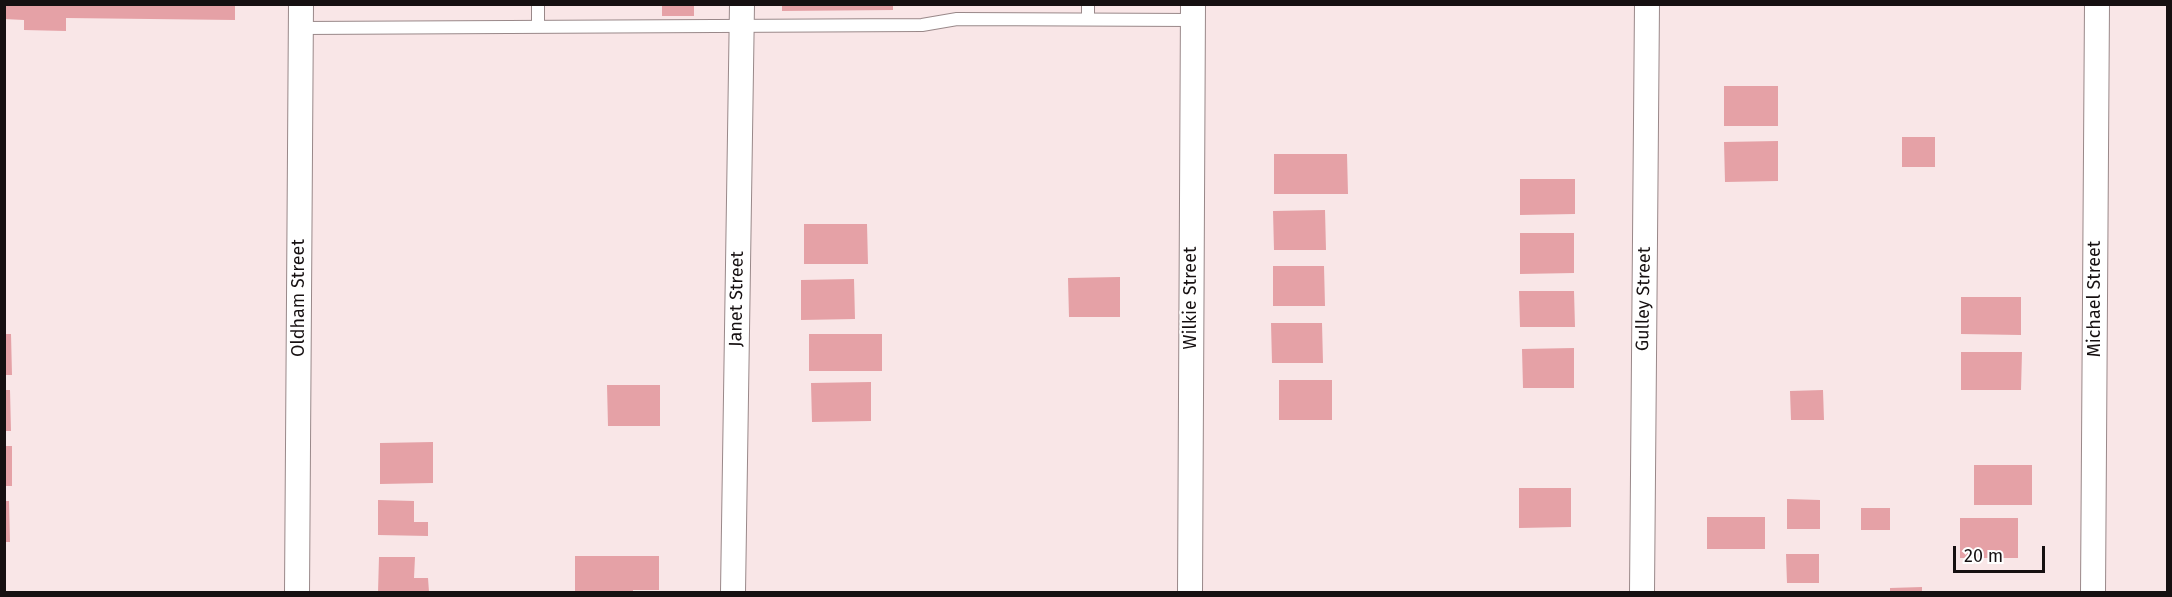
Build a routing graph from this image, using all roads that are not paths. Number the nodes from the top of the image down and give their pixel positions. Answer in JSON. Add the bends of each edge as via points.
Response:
{"nodes":[{"id":1,"x":538,"y":4,"type":"edge"},
{"id":2,"x":1088,"y":4,"type":"edge"},
{"id":3,"x":1647,"y":4,"type":"edge"},
{"id":4,"x":2097,"y":4,"type":"edge"},
{"id":5,"x":1193,"y":12,"type":"edge"},
{"id":6,"x":742,"y":15,"type":"edge"},
{"id":7,"x":301,"y":16,"type":"edge"},
{"id":8,"x":1088,"y":20,"type":"junction"},
{"id":9,"x":538,"y":27,"type":"junction"},
{"id":10,"x":297,"y":592,"type":"edge"},
{"id":11,"x":733,"y":592,"type":"edge"},
{"id":12,"x":1190,"y":592,"type":"edge"},
{"id":13,"x":1642,"y":592,"type":"edge"},
{"id":14,"x":2093,"y":592,"type":"edge"}],
"edges":[{"from":1,"to":9,"type":"lane"},
{"from":2,"to":8,"type":"lane"},
{"from":3,"to":13,"type":"street","name":"Gulley Street"},
{"from":4,"to":14,"type":"street","name":"Michael Street"},
{"from":5,"to":8,"type":"lane"},
{"from":5,"to":12,"type":"street","name":"Wilkie Street"},
{"from":6,"to":8,"type":"lane","via":[[922,25],[957,19]]},
{"from":6,"to":9,"type":"lane"},
{"from":6,"to":11,"type":"street","name":"Janet Street"},
{"from":7,"to":9,"type":"lane"},
{"from":7,"to":10,"type":"street","name":"Oldham Street"}]}
